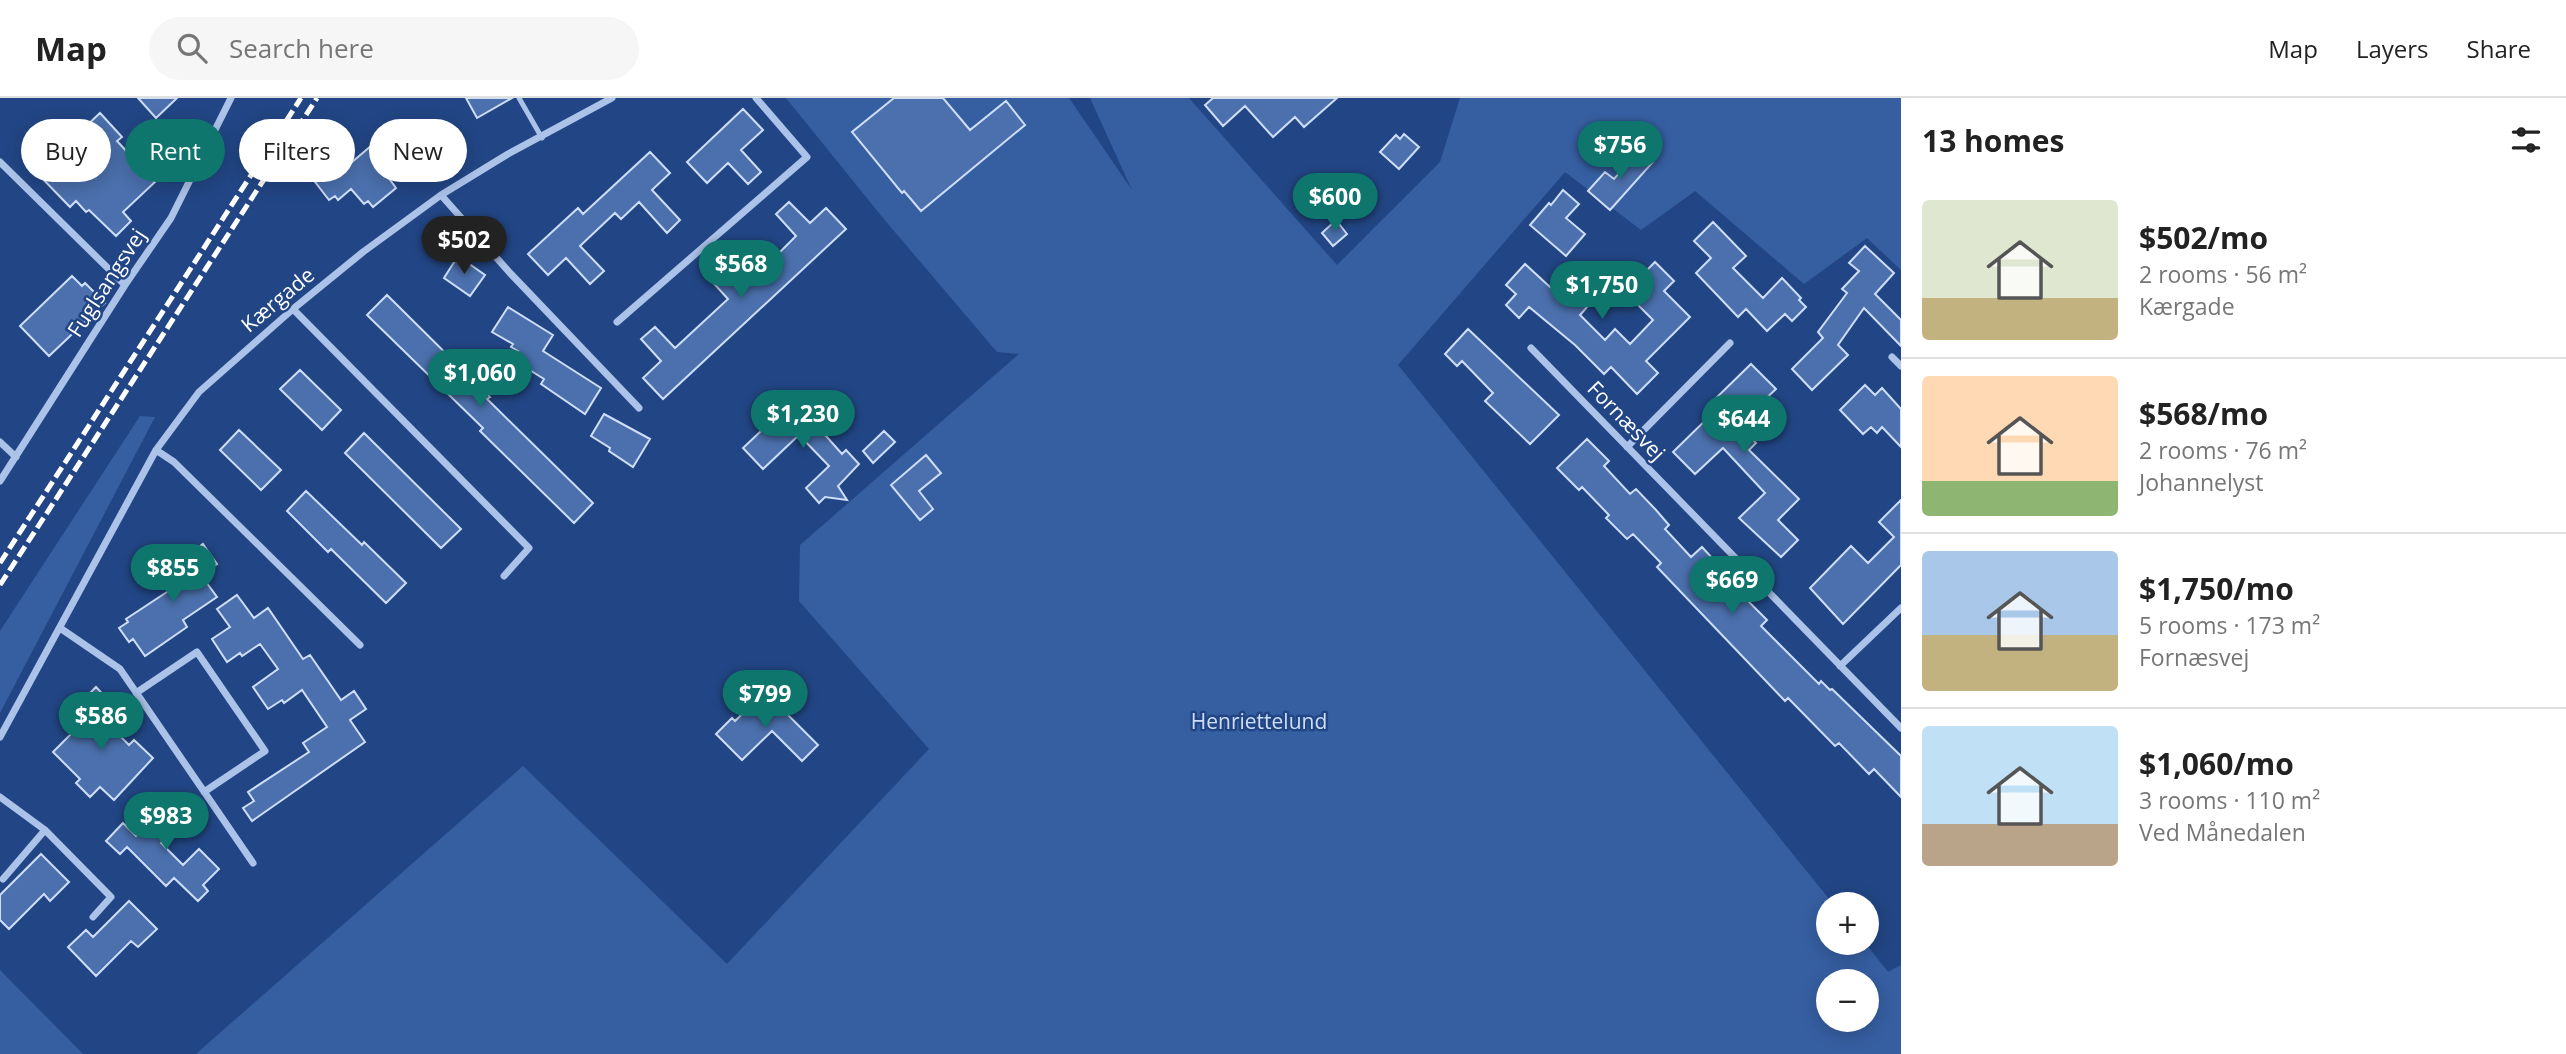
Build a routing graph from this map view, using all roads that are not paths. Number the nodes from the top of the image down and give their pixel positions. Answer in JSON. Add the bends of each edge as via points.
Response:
{"nodes":[{"id":1,"x":231,"y":98,"type":"edge"},
{"id":2,"x":519,"y":98,"type":"edge"},
{"id":3,"x":612,"y":98,"type":"edge"},
{"id":4,"x":756,"y":98,"type":"edge"},
{"id":5,"x":542,"y":138,"type":"junction"},
{"id":6,"x":0,"y":162,"type":"edge"},
{"id":7,"x":441,"y":195,"type":"junction"},
{"id":8,"x":125,"y":285,"type":"junction"},
{"id":9,"x":293,"y":309,"type":"junction"},
{"id":10,"x":617,"y":322,"type":"dead end"},
{"id":11,"x":1730,"y":343,"type":"dead end"},
{"id":12,"x":1531,"y":348,"type":"dead end"},
{"id":13,"x":1892,"y":357,"type":"dead end"},
{"id":14,"x":1901,"y":366,"type":"edge"},
{"id":15,"x":639,"y":408,"type":"dead end"},
{"id":16,"x":0,"y":442,"type":"edge"},
{"id":17,"x":1627,"y":447,"type":"junction"},
{"id":18,"x":156,"y":450,"type":"junction"},
{"id":19,"x":16,"y":457,"type":"junction"},
{"id":20,"x":0,"y":481,"type":"edge"},
{"id":21,"x":503,"y":576,"type":"dead end"},
{"id":22,"x":1901,"y":607,"type":"edge"},
{"id":23,"x":60,"y":628,"type":"junction"},
{"id":24,"x":360,"y":645,"type":"dead end"},
{"id":25,"x":1840,"y":666,"type":"junction"},
{"id":26,"x":136,"y":693,"type":"junction"},
{"id":27,"x":1901,"y":728,"type":"edge"},
{"id":28,"x":0,"y":737,"type":"edge"},
{"id":29,"x":204,"y":792,"type":"junction"},
{"id":30,"x":0,"y":797,"type":"edge"},
{"id":31,"x":46,"y":830,"type":"junction"},
{"id":32,"x":253,"y":863,"type":"dead end"},
{"id":33,"x":3,"y":879,"type":"dead end"},
{"id":34,"x":93,"y":917,"type":"dead end"}],
"edges":[{"from":1,"to":8,"type":"street","name":"Fuglsangsvej","via":[[171,218]]},
{"from":2,"to":5,"type":"lane"},
{"from":3,"to":5,"type":"street","name":"Kærgade"},
{"from":4,"to":10,"type":"street","via":[[807,157]]},
{"from":5,"to":7,"type":"street","name":"Kærgade"},
{"from":6,"to":8,"type":"street"},
{"from":7,"to":9,"type":"street","name":"Kærgade"},
{"from":7,"to":15,"type":"street"},
{"from":8,"to":19,"type":"street","name":"Fuglsangsvej"},
{"from":9,"to":18,"type":"street","name":"Kærgade","via":[[199,391]]},
{"from":9,"to":21,"type":"street","via":[[529,548]]},
{"from":11,"to":17,"type":"street"},
{"from":12,"to":17,"type":"street","name":"Fornæsvej"},
{"from":13,"to":14,"type":"street"},
{"from":16,"to":19,"type":"street"},
{"from":17,"to":25,"type":"street","name":"Fornæsvej"},
{"from":18,"to":23,"type":"street","name":"Kærgade"},
{"from":18,"to":24,"type":"street","via":[[174,462]]},
{"from":19,"to":20,"type":"street","name":"Fuglsangsvej"},
{"from":22,"to":25,"type":"street"},
{"from":23,"to":26,"type":"street","via":[[120,669]]},
{"from":23,"to":28,"type":"street","name":"Kærgade"},
{"from":25,"to":27,"type":"street","name":"Fornæsvej"},
{"from":26,"to":29,"type":"street"},
{"from":26,"to":29,"type":"street","via":[[197,652],[265,751]]},
{"from":29,"to":32,"type":"street"},
{"from":30,"to":31,"type":"street"},
{"from":31,"to":33,"type":"street"},
{"from":31,"to":34,"type":"street","via":[[111,897]]}]}
